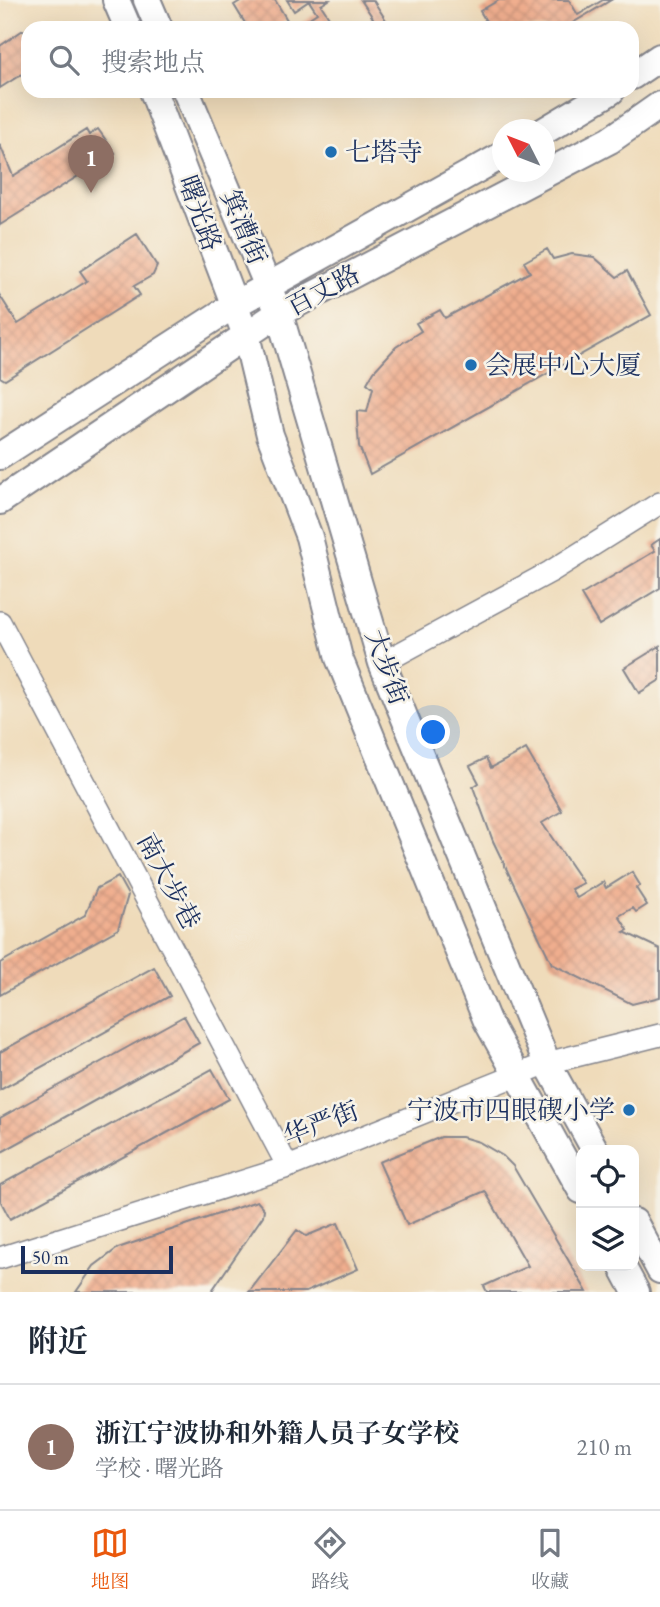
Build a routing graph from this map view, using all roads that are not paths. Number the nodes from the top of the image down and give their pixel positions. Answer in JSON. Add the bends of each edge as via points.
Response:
{"nodes":[{"id":1,"x":116,"y":0,"type":"edge"},
{"id":2,"x":147,"y":0,"type":"edge"},
{"id":3,"x":125,"y":21,"type":"edge"},
{"id":4,"x":156,"y":21,"type":"edge"},
{"id":5,"x":660,"y":57,"type":"edge"},
{"id":6,"x":639,"y":71,"type":"edge"},
{"id":7,"x":156,"y":98,"type":"edge"},
{"id":8,"x":189,"y":98,"type":"edge"},
{"id":9,"x":599,"y":98,"type":"edge"},
{"id":10,"x":660,"y":105,"type":"edge"},
{"id":11,"x":555,"y":124,"type":"edge"},
{"id":12,"x":492,"y":161,"type":"edge"},
{"id":13,"x":268,"y":285,"type":"junction"},
{"id":14,"x":234,"y":305,"type":"junction"},
{"id":15,"x":279,"y":313,"type":"junction"},
{"id":16,"x":246,"y":335,"type":"junction"},
{"id":17,"x":0,"y":456,"type":"edge"},
{"id":18,"x":0,"y":501,"type":"edge"},
{"id":19,"x":660,"y":503,"type":"edge"},
{"id":20,"x":0,"y":622,"type":"edge"},
{"id":21,"x":382,"y":663,"type":"junction"},
{"id":22,"x":660,"y":1035,"type":"edge"},
{"id":23,"x":547,"y":1063,"type":"junction"},
{"id":24,"x":514,"y":1074,"type":"junction"},
{"id":25,"x":592,"y":1145,"type":"edge"},
{"id":26,"x":288,"y":1167,"type":"junction"},
{"id":27,"x":576,"y":1181,"type":"edge"},
{"id":28,"x":639,"y":1231,"type":"edge"},
{"id":29,"x":0,"y":1258,"type":"edge"},
{"id":30,"x":660,"y":1270,"type":"edge"},
{"id":31,"x":625,"y":1271,"type":"edge"},
{"id":32,"x":636,"y":1292,"type":"edge"}],
"edges":[{"from":1,"to":3,"type":"main road"},
{"from":2,"to":4,"type":"main road"},
{"from":5,"to":6,"type":"main road"},
{"from":7,"to":14,"type":"main road","name":"曙光路"},
{"from":8,"to":13,"type":"main road","name":"箕漕街"},
{"from":9,"to":11,"type":"main road"},
{"from":10,"to":15,"type":"main road","name":"百丈路","via":[[610,139]]},
{"from":12,"to":13,"type":"main road","name":"百丈路"},
{"from":13,"to":14,"type":"main road","name":"百丈路"},
{"from":13,"to":15,"type":"main road","name":"大步街"},
{"from":14,"to":16,"type":"main road","name":"曙光路"},
{"from":14,"to":17,"type":"main road","name":"百丈路"},
{"from":15,"to":16,"type":"main road","name":"百丈路"},
{"from":15,"to":21,"type":"main road","name":"大步街"},
{"from":16,"to":18,"type":"main road","name":"百丈路"},
{"from":16,"to":24,"type":"main road","name":"大步街","via":[[270,435],[309,537],[340,658],[487,1021]]},
{"from":19,"to":21,"type":"street","via":[[550,572]]},
{"from":20,"to":26,"type":"street","name":"南大步巷"},
{"from":21,"to":23,"type":"main road","name":"大步街"},
{"from":22,"to":23,"type":"street","name":"华严街"},
{"from":23,"to":24,"type":"street","name":"华严街"},
{"from":23,"to":25,"type":"main road","name":"大步街"},
{"from":24,"to":26,"type":"street","name":"华严街"},
{"from":24,"to":27,"type":"main road","name":"大步街"},
{"from":26,"to":29,"type":"street","name":"华严街"},
{"from":28,"to":30,"type":"main road"},
{"from":31,"to":32,"type":"main road"}]}
